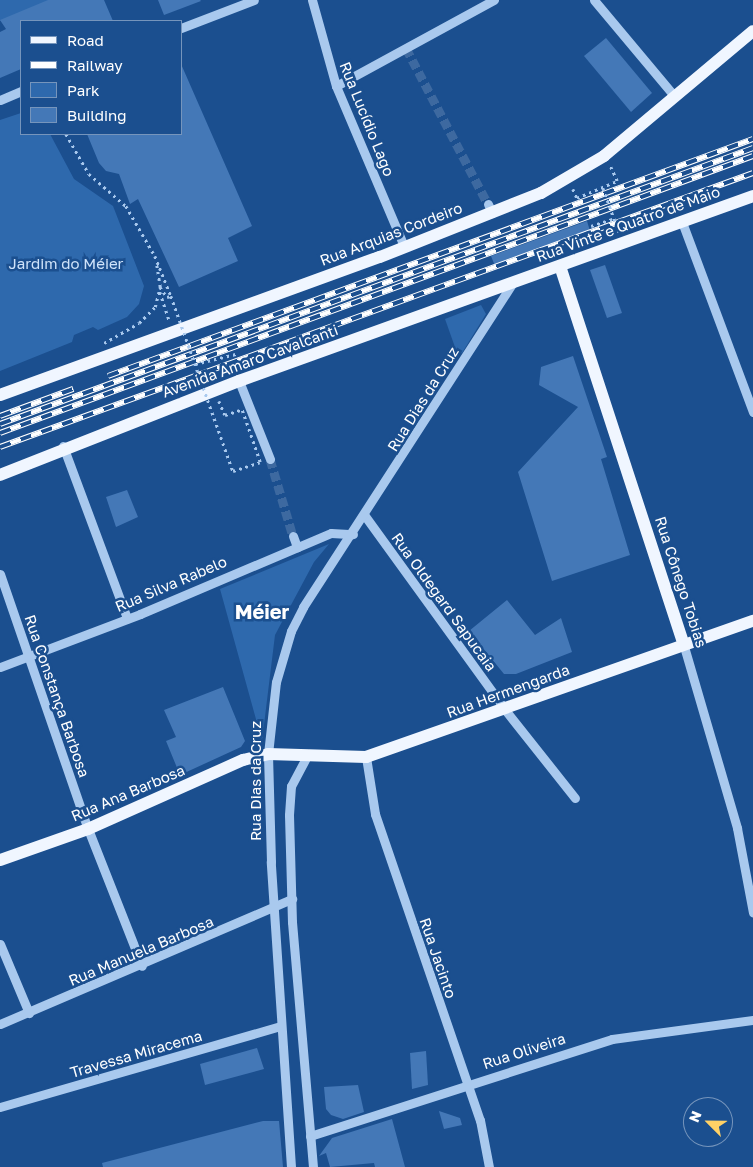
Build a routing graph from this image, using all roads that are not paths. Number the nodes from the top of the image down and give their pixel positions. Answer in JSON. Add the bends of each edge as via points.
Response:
{"nodes":[{"id":1,"x":254,"y":0,"type":"edge"},
{"id":2,"x":312,"y":0,"type":"edge"},
{"id":3,"x":494,"y":0,"type":"edge"},
{"id":4,"x":594,"y":0,"type":"edge"},
{"id":5,"x":182,"y":28,"type":"edge"},
{"id":6,"x":753,"y":30,"type":"edge"},
{"id":7,"x":336,"y":86,"type":"junction"},
{"id":8,"x":20,"y":91,"type":"edge"},
{"id":9,"x":675,"y":97,"type":"junction"},
{"id":10,"x":0,"y":100,"type":"edge"},
{"id":11,"x":753,"y":196,"type":"edge"},
{"id":12,"x":682,"y":222,"type":"junction"},
{"id":13,"x":404,"y":246,"type":"junction"},
{"id":14,"x":560,"y":266,"type":"junction"},
{"id":15,"x":514,"y":283,"type":"junction"},
{"id":16,"x":239,"y":380,"type":"junction"},
{"id":17,"x":0,"y":396,"type":"edge"},
{"id":18,"x":753,"y":412,"type":"edge"},
{"id":19,"x":64,"y":446,"type":"junction"},
{"id":20,"x":270,"y":459,"type":"tunnel mouth"},
{"id":21,"x":0,"y":475,"type":"edge"},
{"id":22,"x":365,"y":516,"type":"junction"},
{"id":23,"x":353,"y":534,"type":"junction"},
{"id":24,"x":293,"y":536,"type":"tunnel mouth"},
{"id":25,"x":297,"y":547,"type":"junction"},
{"id":26,"x":0,"y":574,"type":"edge"},
{"id":27,"x":127,"y":618,"type":"junction"},
{"id":28,"x":753,"y":621,"type":"edge"},
{"id":29,"x":683,"y":643,"type":"junction"},
{"id":30,"x":30,"y":654,"type":"junction"},
{"id":31,"x":0,"y":666,"type":"edge"},
{"id":32,"x":506,"y":711,"type":"junction"},
{"id":33,"x":268,"y":754,"type":"junction"},
{"id":34,"x":308,"y":756,"type":"junction"},
{"id":35,"x":366,"y":757,"type":"junction"},
{"id":36,"x":575,"y":798,"type":"dead end"},
{"id":37,"x":88,"y":829,"type":"junction"},
{"id":38,"x":0,"y":860,"type":"edge"},
{"id":39,"x":292,"y":899,"type":"junction"},
{"id":40,"x":273,"y":909,"type":"junction"},
{"id":41,"x":753,"y":913,"type":"edge"},
{"id":42,"x":0,"y":944,"type":"edge"},
{"id":43,"x":142,"y":966,"type":"junction"},
{"id":44,"x":29,"y":1013,"type":"junction"},
{"id":45,"x":753,"y":1020,"type":"edge"},
{"id":46,"x":0,"y":1024,"type":"edge"},
{"id":47,"x":280,"y":1026,"type":"junction"},
{"id":48,"x":467,"y":1085,"type":"junction"},
{"id":49,"x":0,"y":1107,"type":"edge"},
{"id":50,"x":310,"y":1136,"type":"junction"},
{"id":51,"x":291,"y":1167,"type":"edge"},
{"id":52,"x":313,"y":1167,"type":"edge"},
{"id":53,"x":489,"y":1167,"type":"edge"}],
"edges":[{"from":1,"to":5,"type":"street"},
{"from":2,"to":7,"type":"street","name":"Rua Lucídio Lago"},
{"from":3,"to":7,"type":"street"},
{"from":4,"to":9,"type":"street"},
{"from":6,"to":9,"type":"main road","name":"Rua Arquias Cordeiro"},
{"from":7,"to":13,"type":"street","name":"Rua Lucídio Lago"},
{"from":8,"to":10,"type":"street"},
{"from":9,"to":13,"type":"main road","name":"Rua Arquias Cordeiro","via":[[583,170]]},
{"from":11,"to":12,"type":"main road","name":"Rua Vinte e Quatro de Maio"},
{"from":12,"to":14,"type":"main road","name":"Rua Vinte e Quatro de Maio"},
{"from":12,"to":18,"type":"street"},
{"from":13,"to":17,"type":"main road","name":"Rua Arquias Cordeiro"},
{"from":14,"to":15,"type":"main road","name":"Rua Vinte e Quatro de Maio"},
{"from":14,"to":29,"type":"main road","name":"Rua Cônego Tobias"},
{"from":15,"to":16,"type":"main road","name":"Avenida Amaro Cavalcanti"},
{"from":15,"to":22,"type":"street","name":"Rua Dias da Cruz"},
{"from":16,"to":19,"type":"main road","name":"Avenida Amaro Cavalcanti"},
{"from":16,"to":20,"type":"street"},
{"from":19,"to":21,"type":"main road","name":"Avenida Amaro Cavalcanti"},
{"from":19,"to":27,"type":"street"},
{"from":22,"to":23,"type":"street","name":"Rua Dias da Cruz"},
{"from":22,"to":32,"type":"street","name":"Rua Oldegard Sapucaia"},
{"from":23,"to":25,"type":"street","name":"Rua Silva Rabelo","via":[[331,533]]},
{"from":23,"to":33,"type":"street","name":"Rua Dias da Cruz","via":[[291,631],[276,682]]},
{"from":24,"to":25,"type":"street"},
{"from":25,"to":27,"type":"street","name":"Rua Silva Rabelo"},
{"from":26,"to":30,"type":"street","name":"Rua Constança Barbosa"},
{"from":27,"to":30,"type":"street","name":"Rua Silva Rabelo"},
{"from":28,"to":29,"type":"main road","name":"Rua Hermengarda"},
{"from":29,"to":32,"type":"main road","name":"Rua Hermengarda"},
{"from":29,"to":41,"type":"street","name":"Rua Cônego Tobias","via":[[733,810]]},
{"from":30,"to":31,"type":"street","name":"Rua Silva Rabelo"},
{"from":30,"to":37,"type":"street","name":"Rua Constança Barbosa"},
{"from":32,"to":35,"type":"main road","name":"Rua Hermengarda"},
{"from":32,"to":36,"type":"street","name":"Rua Oldegard Sapucaia"},
{"from":33,"to":34,"type":"main road","name":"Rua Hermengarda"},
{"from":33,"to":37,"type":"main road","name":"Rua Ana Barbosa","via":[[243,760]]},
{"from":33,"to":40,"type":"street","name":"Rua Dias da Cruz"},
{"from":34,"to":35,"type":"main road","name":"Rua Hermengarda"},
{"from":34,"to":39,"type":"street","via":[[291,786]]},
{"from":35,"to":48,"type":"street","name":"Rua Jacinto","via":[[375,814]]},
{"from":37,"to":38,"type":"main road","name":"Rua Ana Barbosa"},
{"from":37,"to":43,"type":"street","name":"Rua Constança Barbosa"},
{"from":39,"to":40,"type":"street","name":"Rua Manuela Barbosa"},
{"from":39,"to":50,"type":"street"},
{"from":40,"to":43,"type":"street","name":"Rua Manuela Barbosa"},
{"from":40,"to":47,"type":"street","name":"Rua Dias da Cruz"},
{"from":42,"to":44,"type":"street"},
{"from":43,"to":44,"type":"street","name":"Rua Manuela Barbosa"},
{"from":44,"to":46,"type":"street","name":"Rua Manuela Barbosa"},
{"from":45,"to":48,"type":"street","name":"Rua Oliveira","via":[[612,1039]]},
{"from":47,"to":49,"type":"street","name":"Travessa Miracema"},
{"from":47,"to":51,"type":"street","name":"Rua Dias da Cruz"},
{"from":48,"to":50,"type":"street","name":"Rua Oliveira"},
{"from":48,"to":53,"type":"street","name":"Rua Jacinto","via":[[480,1120]]},
{"from":50,"to":52,"type":"street"}]}
